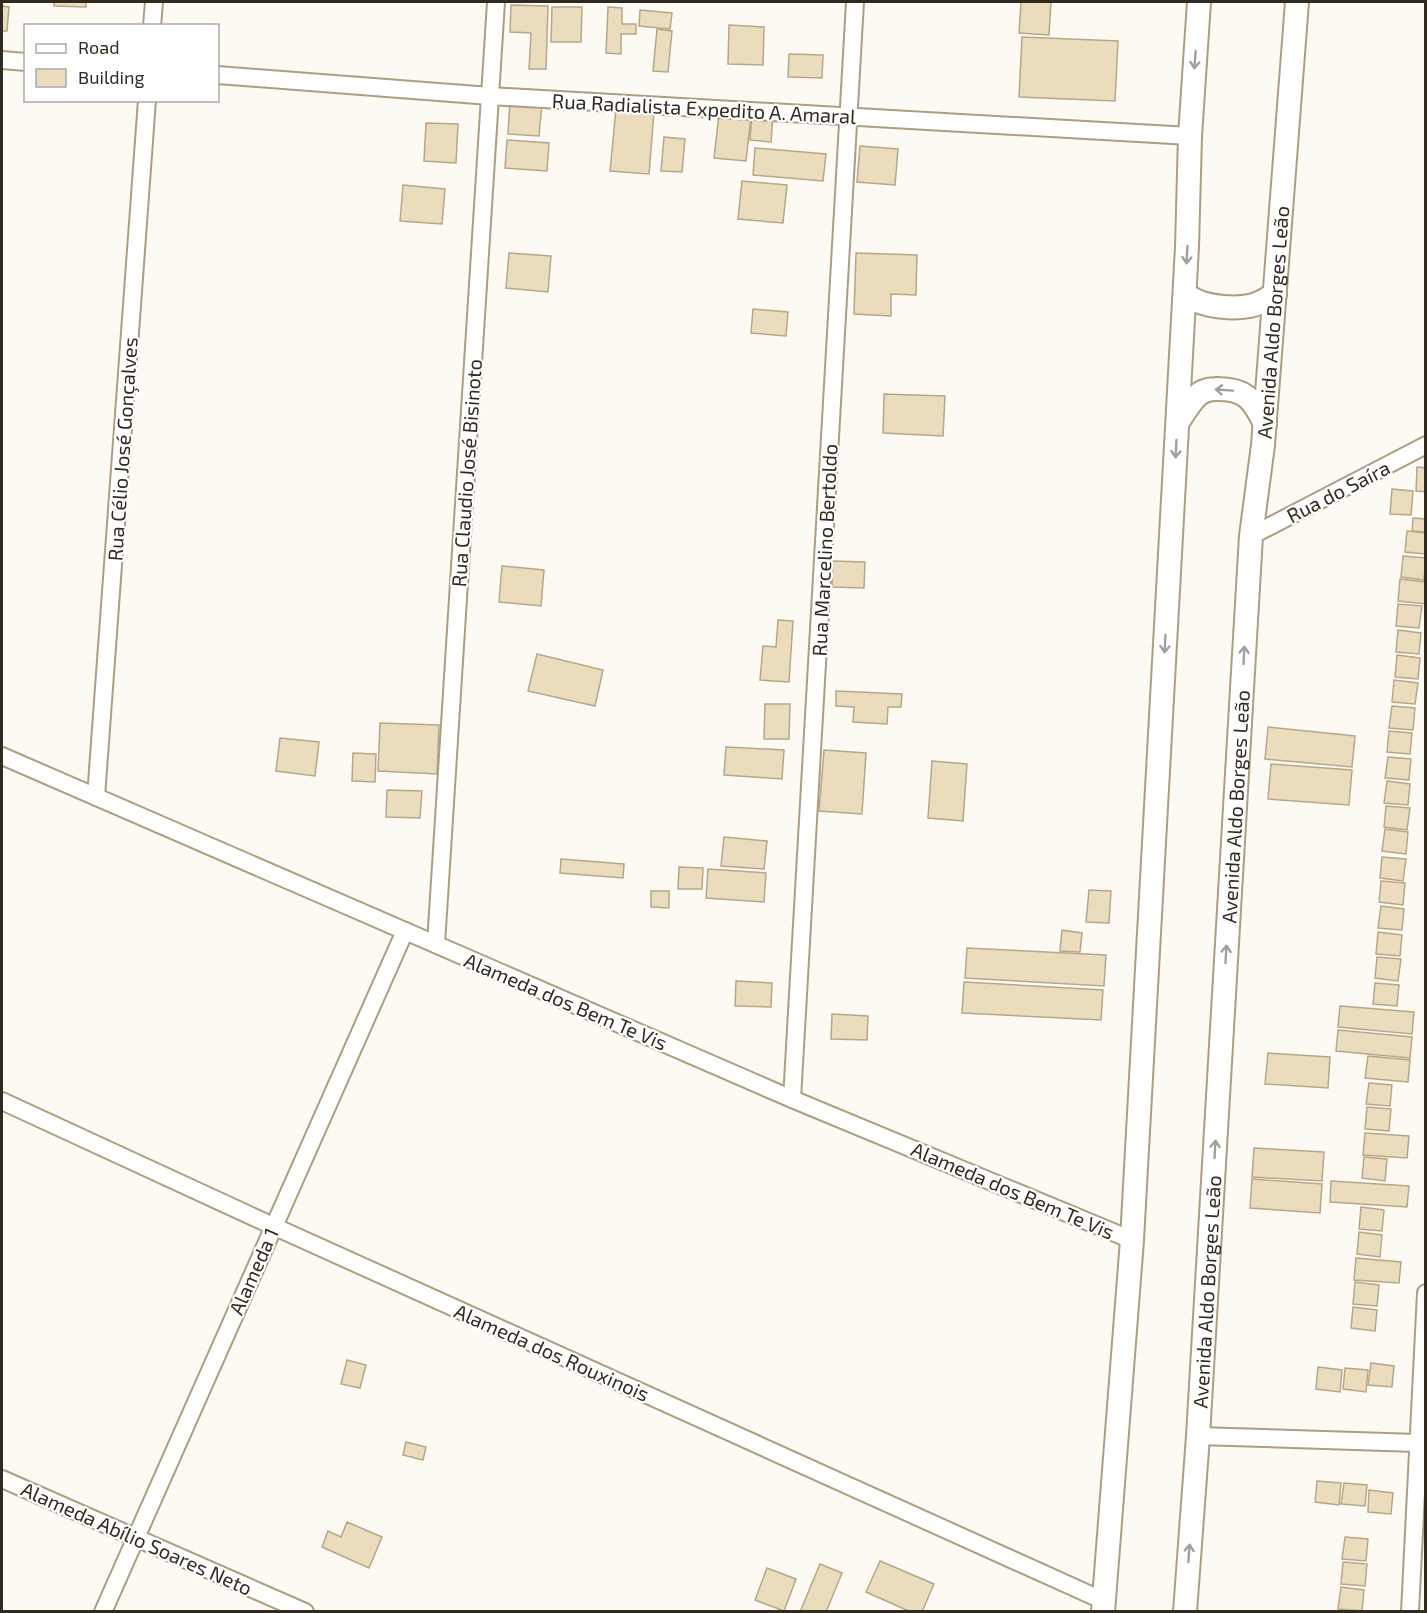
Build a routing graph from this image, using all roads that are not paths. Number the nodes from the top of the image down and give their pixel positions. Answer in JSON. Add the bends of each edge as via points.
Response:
{"nodes":[{"id":1,"x":154,"y":2,"type":"edge"},
{"id":2,"x":496,"y":2,"type":"edge"},
{"id":3,"x":855,"y":2,"type":"edge"},
{"id":4,"x":1199,"y":2,"type":"edge"},
{"id":5,"x":1297,"y":2,"type":"edge"},
{"id":6,"x":152,"y":24,"type":"edge"},
{"id":7,"x":2,"y":60,"type":"edge"},
{"id":8,"x":24,"y":62,"type":"edge"},
{"id":9,"x":219,"y":75,"type":"edge"},
{"id":10,"x":490,"y":96,"type":"junction"},
{"id":11,"x":147,"y":102,"type":"edge"},
{"id":12,"x":848,"y":116,"type":"junction"},
{"id":13,"x":1191,"y":136,"type":"junction"},
{"id":14,"x":1185,"y":293,"type":"junction"},
{"id":15,"x":1275,"y":294,"type":"junction"},
{"id":16,"x":1178,"y":422,"type":"junction"},
{"id":17,"x":1265,"y":424,"type":"junction"},
{"id":18,"x":1425,"y":445,"type":"edge"},
{"id":19,"x":1251,"y":536,"type":"junction"},
{"id":20,"x":2,"y":756,"type":"edge"},
{"id":21,"x":96,"y":797,"type":"junction"},
{"id":22,"x":405,"y":931,"type":"junction"},
{"id":23,"x":436,"y":944,"type":"junction"},
{"id":24,"x":792,"y":1099,"type":"junction"},
{"id":25,"x":2,"y":1101,"type":"edge"},
{"id":26,"x":273,"y":1226,"type":"junction"},
{"id":27,"x":1132,"y":1240,"type":"junction"},
{"id":28,"x":1425,"y":1293,"type":"edge"},
{"id":29,"x":1198,"y":1437,"type":"junction"},
{"id":30,"x":1421,"y":1441,"type":"edge"},
{"id":31,"x":2,"y":1479,"type":"edge"},
{"id":32,"x":137,"y":1537,"type":"junction"},
{"id":33,"x":1104,"y":1606,"type":"edge"},
{"id":34,"x":103,"y":1611,"type":"edge"},
{"id":35,"x":305,"y":1611,"type":"edge"},
{"id":36,"x":1185,"y":1611,"type":"edge"},
{"id":37,"x":1410,"y":1611,"type":"edge"}],
"edges":[{"from":1,"to":6,"type":"street"},
{"from":2,"to":10,"type":"street","name":"Rua Claudio José Bisinoto"},
{"from":3,"to":12,"type":"street","name":"Rua Marcelino Bertoldo"},
{"from":4,"to":13,"type":"street","one_way":true},
{"from":5,"to":15,"type":"street","name":"Avenida Aldo Borges Leão"},
{"from":7,"to":8,"type":"street"},
{"from":9,"to":10,"type":"street","name":"Rua Radialista Expedito A. Amaral"},
{"from":10,"to":12,"type":"street","name":"Rua Radialista Expedito A. Amaral"},
{"from":10,"to":23,"type":"street","name":"Rua Claudio José Bisinoto"},
{"from":11,"to":21,"type":"street","name":"Rua Célio José Gonçalves"},
{"from":12,"to":13,"type":"street","name":"Rua Radialista Expedito A. Amaral"},
{"from":12,"to":24,"type":"street","name":"Rua Marcelino Bertoldo"},
{"from":13,"to":14,"type":"street","one_way":true},
{"from":14,"to":15,"type":"street","via":[[1196,301],[1233,307],[1263,302]]},
{"from":14,"to":16,"type":"street"},
{"from":15,"to":17,"type":"street","name":"Avenida Aldo Borges Leão"},
{"from":17,"to":16,"type":"street","one_way":true,"via":[[1245,394],[1228,388],[1198,394]]},
{"from":16,"to":27,"type":"street","one_way":true},
{"from":17,"to":19,"type":"street","name":"Avenida Aldo Borges Leão"},
{"from":18,"to":19,"type":"street","name":"Rua do Saíra"},
{"from":29,"to":19,"type":"street","name":"Avenida Aldo Borges Leão","one_way":true},
{"from":20,"to":21,"type":"street","name":"Alameda dos Bem Te Vis"},
{"from":21,"to":22,"type":"street","name":"Alameda dos Bem Te Vis"},
{"from":22,"to":23,"type":"street","name":"Alameda dos Bem Te Vis"},
{"from":22,"to":26,"type":"street","name":"Alameda 1"},
{"from":23,"to":24,"type":"street","name":"Alameda dos Bem Te Vis"},
{"from":24,"to":27,"type":"street","name":"Alameda dos Bem Te Vis"},
{"from":25,"to":26,"type":"street","name":"Alameda dos Rouxinois"},
{"from":26,"to":32,"type":"street","name":"Alameda 1"},
{"from":26,"to":33,"type":"street","name":"Alameda dos Rouxinois"},
{"from":27,"to":33,"type":"street"},
{"from":28,"to":30,"type":"street"},
{"from":29,"to":30,"type":"street"},
{"from":36,"to":29,"type":"street","name":"Avenida Aldo Borges Leão","one_way":true},
{"from":30,"to":37,"type":"street"},
{"from":31,"to":32,"type":"street","name":"Alameda Abílio Soares Neto"},
{"from":32,"to":34,"type":"street","name":"Alameda 1"},
{"from":32,"to":35,"type":"street","name":"Alameda Abílio Soares Neto"}]}
